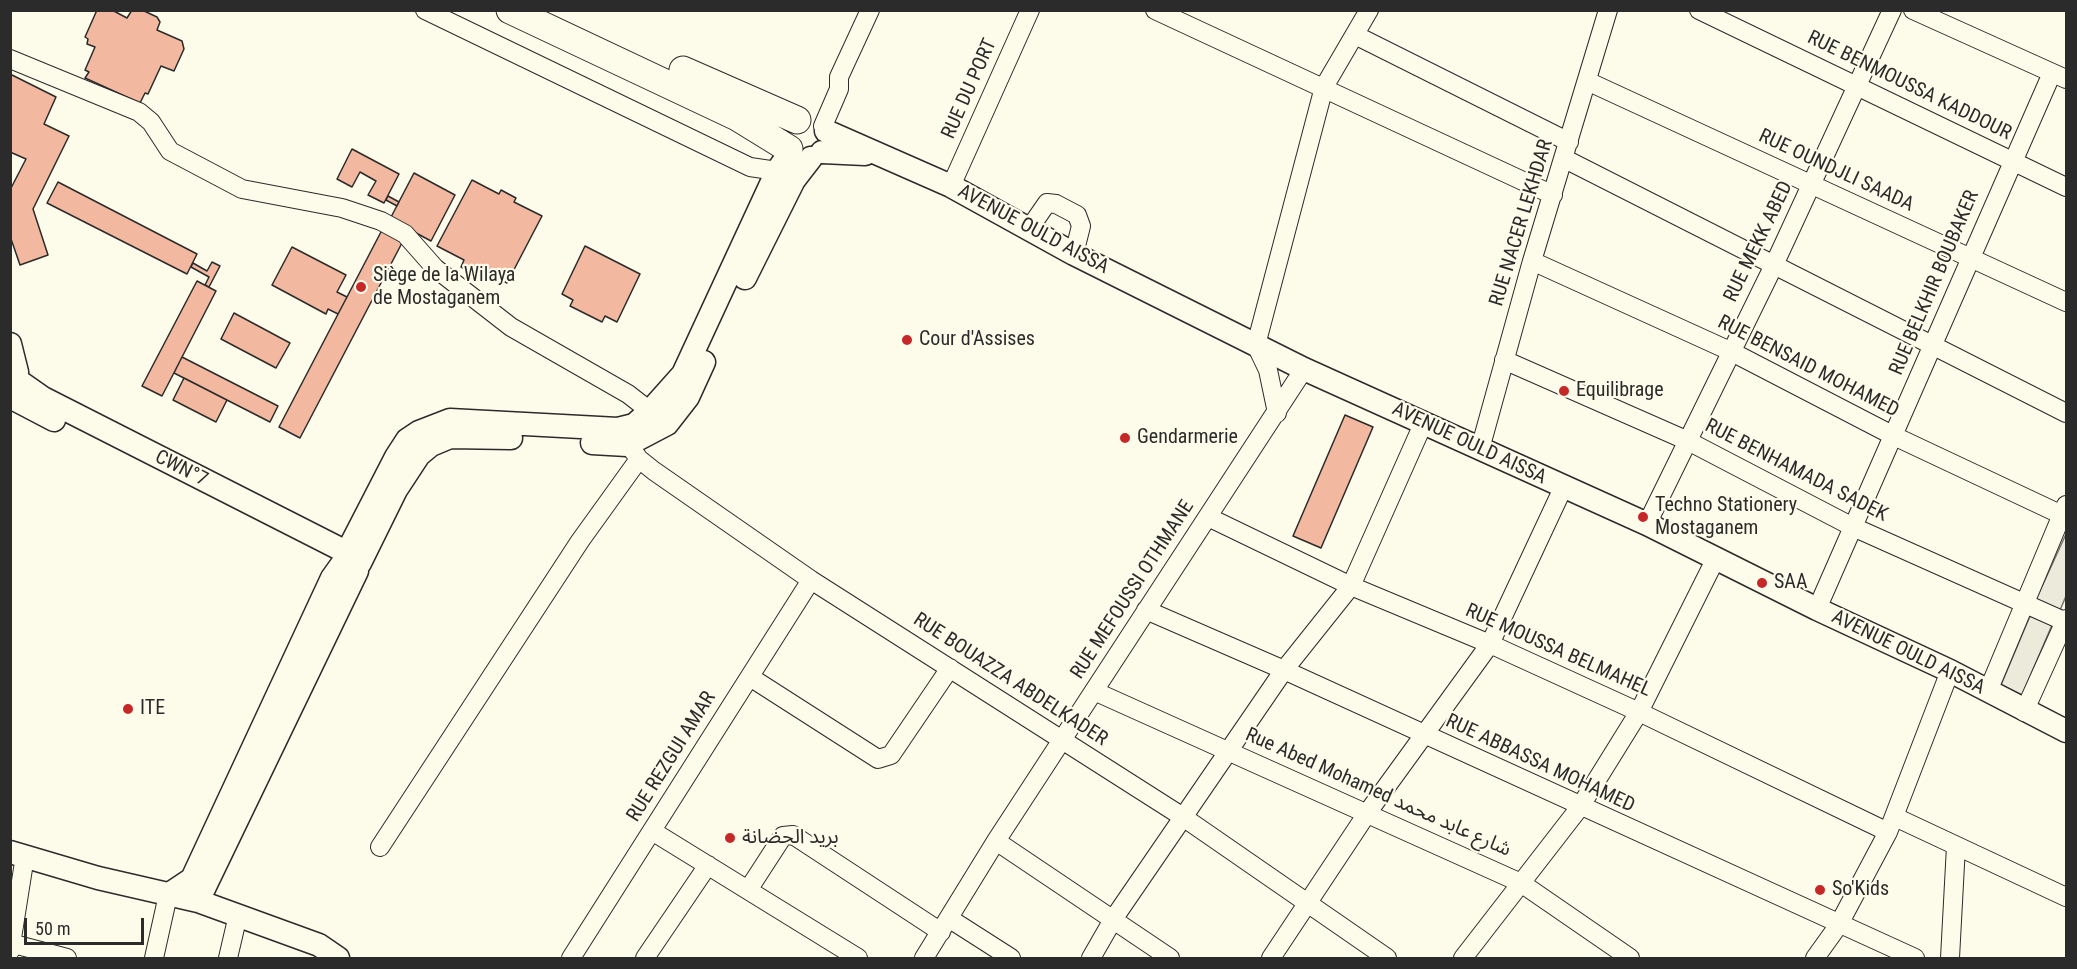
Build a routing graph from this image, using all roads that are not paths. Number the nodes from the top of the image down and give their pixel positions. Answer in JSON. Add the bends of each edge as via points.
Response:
{"nodes":[{"id":1,"x":425,"y":10,"type":"edge"},
{"id":2,"x":510,"y":10,"type":"edge"},
{"id":3,"x":552,"y":10,"type":"edge"},
{"id":4,"x":870,"y":10,"type":"edge"},
{"id":5,"x":1030,"y":10,"type":"edge"},
{"id":6,"x":1155,"y":10,"type":"edge"},
{"id":7,"x":1368,"y":10,"type":"edge"},
{"id":8,"x":1608,"y":10,"type":"edge"},
{"id":9,"x":1699,"y":10,"type":"edge"},
{"id":10,"x":1892,"y":10,"type":"edge"},
{"id":11,"x":1913,"y":10,"type":"edge"},
{"id":12,"x":1355,"y":35,"type":"junction"},
{"id":13,"x":10,"y":59,"type":"edge"},
{"id":14,"x":2059,"y":76,"type":"edge"},
{"id":15,"x":1587,"y":81,"type":"junction"},
{"id":16,"x":1324,"y":87,"type":"junction"},
{"id":17,"x":1857,"y":87,"type":"junction"},
{"id":18,"x":805,"y":142,"type":"junction"},
{"id":19,"x":1567,"y":150,"type":"junction"},
{"id":20,"x":2012,"y":161,"type":"junction"},
{"id":21,"x":1812,"y":185,"type":"junction"},
{"id":22,"x":951,"y":186,"type":"junction"},
{"id":23,"x":2067,"y":187,"type":"edge"},
{"id":24,"x":1553,"y":195,"type":"junction"},
{"id":25,"x":1029,"y":230,"type":"junction"},
{"id":26,"x":1074,"y":254,"type":"junction"},
{"id":27,"x":1970,"y":257,"type":"junction"},
{"id":28,"x":1532,"y":261,"type":"junction"},
{"id":29,"x":1774,"y":265,"type":"junction"},
{"id":30,"x":2067,"y":302,"type":"edge"},
{"id":31,"x":1256,"y":345,"type":"junction"},
{"id":32,"x":1933,"y":345,"type":"junction"},
{"id":33,"x":1730,"y":351,"type":"junction"},
{"id":34,"x":1504,"y":360,"type":"junction"},
{"id":35,"x":1304,"y":369,"type":"junction"},
{"id":36,"x":14,"y":378,"type":"edge"},
{"id":37,"x":1277,"y":413,"type":"junction"},
{"id":38,"x":2067,"y":413,"type":"edge"},
{"id":39,"x":658,"y":418,"type":"junction"},
{"id":40,"x":1423,"y":424,"type":"junction"},
{"id":41,"x":1894,"y":436,"type":"junction"},
{"id":42,"x":1688,"y":441,"type":"junction"},
{"id":43,"x":628,"y":444,"type":"junction"},
{"id":44,"x":1480,"y":449,"type":"junction"},
{"id":45,"x":1563,"y":488,"type":"junction"},
{"id":46,"x":2064,"y":510,"type":"edge"},
{"id":47,"x":1208,"y":517,"type":"junction"},
{"id":48,"x":1647,"y":524,"type":"junction"},
{"id":49,"x":1851,"y":526,"type":"junction"},
{"id":50,"x":1715,"y":560,"type":"junction"},
{"id":51,"x":348,"y":563,"type":"junction"},
{"id":52,"x":811,"y":580,"type":"junction"},
{"id":53,"x":1351,"y":586,"type":"junction"},
{"id":54,"x":2025,"y":605,"type":"junction"},
{"id":55,"x":1817,"y":609,"type":"junction"},
{"id":56,"x":1146,"y":610,"type":"junction"},
{"id":57,"x":2066,"y":621,"type":"edge"},
{"id":58,"x":1490,"y":644,"type":"junction"},
{"id":59,"x":950,"y":668,"type":"junction"},
{"id":60,"x":1284,"y":670,"type":"junction"},
{"id":61,"x":1950,"y":671,"type":"junction"},
{"id":62,"x":750,"y":677,"type":"junction"},
{"id":63,"x":1094,"y":691,"type":"junction"},
{"id":64,"x":1988,"y":691,"type":"junction"},
{"id":65,"x":1640,"y":712,"type":"junction"},
{"id":66,"x":2024,"y":712,"type":"junction"},
{"id":67,"x":2067,"y":731,"type":"edge"},
{"id":68,"x":1424,"y":735,"type":"junction"},
{"id":69,"x":1063,"y":741,"type":"junction"},
{"id":70,"x":1228,"y":749,"type":"junction"},
{"id":71,"x":1580,"y":807,"type":"junction"},
{"id":72,"x":1368,"y":812,"type":"junction"},
{"id":73,"x":1183,"y":817,"type":"junction"},
{"id":74,"x":1892,"y":824,"type":"junction"},
{"id":75,"x":652,"y":831,"type":"junction"},
{"id":76,"x":996,"y":841,"type":"junction"},
{"id":77,"x":1956,"y":846,"type":"junction"},
{"id":78,"x":380,"y":847,"type":"dead end"},
{"id":79,"x":17,"y":854,"type":"edge"},
{"id":80,"x":708,"y":865,"type":"junction"},
{"id":81,"x":1521,"y":883,"type":"junction"},
{"id":82,"x":748,"y":890,"type":"junction"},
{"id":83,"x":168,"y":895,"type":"junction"},
{"id":84,"x":2067,"y":897,"type":"edge"},
{"id":85,"x":198,"y":902,"type":"junction"},
{"id":86,"x":1306,"y":902,"type":"junction"},
{"id":87,"x":238,"y":915,"type":"junction"},
{"id":88,"x":1114,"y":918,"type":"junction"},
{"id":89,"x":945,"y":926,"type":"junction"},
{"id":90,"x":1838,"y":926,"type":"junction"},
{"id":91,"x":11,"y":944,"type":"edge"},
{"id":92,"x":10,"y":951,"type":"edge"},
{"id":93,"x":67,"y":958,"type":"edge"},
{"id":94,"x":154,"y":958,"type":"edge"},
{"id":95,"x":228,"y":958,"type":"edge"},
{"id":96,"x":338,"y":958,"type":"edge"},
{"id":97,"x":571,"y":958,"type":"edge"},
{"id":98,"x":645,"y":958,"type":"edge"},
{"id":99,"x":858,"y":958,"type":"edge"},
{"id":100,"x":924,"y":958,"type":"edge"},
{"id":101,"x":1011,"y":958,"type":"edge"},
{"id":102,"x":1091,"y":958,"type":"edge"},
{"id":103,"x":1170,"y":958,"type":"edge"},
{"id":104,"x":1271,"y":958,"type":"edge"},
{"id":105,"x":1387,"y":958,"type":"edge"},
{"id":106,"x":1463,"y":958,"type":"edge"},
{"id":107,"x":1630,"y":958,"type":"edge"},
{"id":108,"x":1815,"y":958,"type":"edge"},
{"id":109,"x":1915,"y":958,"type":"edge"},
{"id":110,"x":1950,"y":958,"type":"edge"}],
"edges":[{"from":1,"to":18,"type":"street","via":[[750,167]]},
{"from":2,"to":18,"type":"highway","via":[[737,117]]},
{"from":3,"to":18,"type":"highway","via":[[747,100]]},
{"from":4,"to":18,"type":"street","via":[[839,77],[839,89]]},
{"from":5,"to":22,"type":"street","name":"RUE DU PORT"},
{"from":6,"to":16,"type":"street"},
{"from":7,"to":12,"type":"street"},
{"from":8,"to":15,"type":"street","name":"RUE NACER LEKHDAR"},
{"from":9,"to":17,"type":"street","name":"RUE BENMOUSSA KADDOUR"},
{"from":10,"to":17,"type":"street","name":"RUE MEKK ABED"},
{"from":11,"to":14,"type":"street"},
{"from":12,"to":16,"type":"street"},
{"from":12,"to":19,"type":"street"},
{"from":13,"to":39,"type":"street","via":[[139,112],[151,122],[170,151],[242,189],[342,208],[405,234],[435,268],[511,327],[628,394]]},
{"from":14,"to":20,"type":"street","name":"RUE BELKHIR BOUBAKER"},
{"from":15,"to":19,"type":"street","name":"RUE NACER LEKHDAR"},
{"from":15,"to":21,"type":"street","name":"RUE OUNDJLI SAADA"},
{"from":16,"to":24,"type":"street"},
{"from":16,"to":31,"type":"street"},
{"from":17,"to":20,"type":"street","name":"RUE BENMOUSSA KADDOUR"},
{"from":17,"to":21,"type":"street","name":"RUE MEKK ABED"},
{"from":18,"to":22,"type":"main road","name":"AVENUE OULD AISSA","via":[[873,154]]},
{"from":18,"to":39,"type":"main road"},
{"from":18,"to":39,"type":"main road","via":[[794,180],[688,398]]},
{"from":19,"to":24,"type":"street","name":"RUE NACER LEKHDAR"},
{"from":19,"to":29,"type":"street"},
{"from":20,"to":23,"type":"street","name":"RUE BENMOUSSA KADDOUR"},
{"from":20,"to":27,"type":"street","name":"RUE BELKHIR BOUBAKER"},
{"from":21,"to":27,"type":"street","name":"RUE OUNDJLI SAADA"},
{"from":21,"to":29,"type":"street","name":"RUE MEKK ABED"},
{"from":22,"to":25,"type":"main road","name":"AVENUE OULD AISSA"},
{"from":24,"to":28,"type":"street","name":"RUE NACER LEKHDAR"},
{"from":25,"to":26,"type":"main road","name":"AVENUE OULD AISSA"},
{"from":25,"to":26,"type":"street","via":[[1047,203],[1077,215],[1081,226]]},
{"from":26,"to":31,"type":"main road","name":"AVENUE OULD AISSA"},
{"from":27,"to":30,"type":"street","name":"RUE OUNDJLI SAADA"},
{"from":27,"to":32,"type":"street","name":"RUE BELKHIR BOUBAKER"},
{"from":28,"to":33,"type":"street","name":"RUE BENSAID MOHAMED"},
{"from":28,"to":34,"type":"street","name":"RUE NACER LEKHDAR"},
{"from":29,"to":32,"type":"street"},
{"from":29,"to":33,"type":"street","name":"RUE MEKK ABED"},
{"from":31,"to":35,"type":"main road","name":"AVENUE OULD AISSA"},
{"from":31,"to":37,"type":"street","via":[[1268,370]]},
{"from":32,"to":38,"type":"street"},
{"from":32,"to":41,"type":"street","name":"RUE BELKHIR BOUBAKER"},
{"from":33,"to":41,"type":"street","name":"RUE BENSAID MOHAMED"},
{"from":33,"to":42,"type":"street","name":"RUE MEKK ABED"},
{"from":34,"to":42,"type":"street","name":"RUE BENHAMADA SADEK"},
{"from":34,"to":44,"type":"street","name":"RUE NACER LEKHDAR"},
{"from":35,"to":37,"type":"street","name":"RUE MEFOUSSI OTHMANE"},
{"from":35,"to":40,"type":"main road","name":"AVENUE OULD AISSA"},
{"from":36,"to":51,"type":"main road","name":"CWN°7"},
{"from":37,"to":47,"type":"street","name":"RUE MEFOUSSI OTHMANE"},
{"from":39,"to":43,"type":"main road"},
{"from":40,"to":44,"type":"main road","name":"AVENUE OULD AISSA"},
{"from":40,"to":53,"type":"street"},
{"from":41,"to":46,"type":"street","name":"RUE BENSAID MOHAMED"},
{"from":41,"to":49,"type":"street","name":"RUE BELKHIR BOUBAKER"},
{"from":42,"to":48,"type":"street","name":"RUE MEKK ABED"},
{"from":42,"to":49,"type":"street","name":"RUE BENHAMADA SADEK"},
{"from":43,"to":51,"type":"main road","via":[[464,436],[431,445],[408,468]]},
{"from":43,"to":52,"type":"street","name":"RUE BOUAZZA ABDELKADER"},
{"from":43,"to":78,"type":"street","via":[[573,551]]},
{"from":44,"to":45,"type":"main road","name":"AVENUE OULD AISSA"},
{"from":45,"to":48,"type":"main road","name":"AVENUE OULD AISSA"},
{"from":45,"to":58,"type":"street"},
{"from":46,"to":54,"type":"street"},
{"from":47,"to":53,"type":"street","name":"RUE MOUSSA BELMAHEL"},
{"from":47,"to":56,"type":"street","name":"RUE MEFOUSSI OTHMANE"},
{"from":48,"to":50,"type":"main road","name":"AVENUE OULD AISSA"},
{"from":49,"to":54,"type":"street","name":"RUE BENHAMADA SADEK"},
{"from":49,"to":55,"type":"street","name":"RUE BELKHIR BOUBAKER"},
{"from":50,"to":55,"type":"main road","name":"AVENUE OULD AISSA"},
{"from":50,"to":65,"type":"street"},
{"from":51,"to":83,"type":"main road","via":[[192,879]]},
{"from":51,"to":85,"type":"main road"},
{"from":52,"to":59,"type":"street","name":"RUE BOUAZZA ABDELKADER"},
{"from":52,"to":62,"type":"street","name":"RUE REZGUI AMAR"},
{"from":53,"to":58,"type":"street","name":"RUE MOUSSA BELMAHEL"},
{"from":53,"to":60,"type":"street"},
{"from":54,"to":57,"type":"street","name":"RUE BENHAMADA SADEK"},
{"from":54,"to":64,"type":"street"},
{"from":55,"to":61,"type":"main road","name":"AVENUE OULD AISSA"},
{"from":56,"to":60,"type":"street","name":"RUE ABBASSA MOHAMED"},
{"from":56,"to":63,"type":"street","name":"RUE MEFOUSSI OTHMANE"},
{"from":57,"to":66,"type":"street"},
{"from":58,"to":65,"type":"street","name":"RUE MOUSSA BELMAHEL"},
{"from":58,"to":68,"type":"street"},
{"from":59,"to":62,"type":"street","via":[[891,755],[878,759]]},
{"from":59,"to":69,"type":"street","name":"RUE BOUAZZA ABDELKADER"},
{"from":60,"to":68,"type":"street","name":"RUE ABBASSA MOHAMED"},
{"from":60,"to":70,"type":"street"},
{"from":61,"to":64,"type":"main road","name":"AVENUE OULD AISSA"},
{"from":61,"to":74,"type":"street"},
{"from":62,"to":75,"type":"street","name":"RUE REZGUI AMAR"},
{"from":63,"to":69,"type":"street","name":"RUE MEFOUSSI OTHMANE"},
{"from":63,"to":70,"type":"street","name":"Rue Abed Mohamed شارع عابد محمد"},
{"from":64,"to":66,"type":"main road","name":"AVENUE OULD AISSA"},
{"from":65,"to":71,"type":"street"},
{"from":65,"to":74,"type":"street","name":"RUE MOUSSA BELMAHEL"},
{"from":66,"to":67,"type":"main road","name":"AVENUE OULD AISSA"},
{"from":68,"to":71,"type":"street","name":"RUE ABBASSA MOHAMED"},
{"from":68,"to":72,"type":"street"},
{"from":69,"to":73,"type":"street","name":"RUE BOUAZZA ABDELKADER"},
{"from":69,"to":76,"type":"street","name":"RUE MEFOUSSI OTHMANE"},
{"from":70,"to":72,"type":"street","name":"Rue Abed Mohamed شارع عابد محمد"},
{"from":70,"to":73,"type":"street"},
{"from":71,"to":81,"type":"street"},
{"from":71,"to":90,"type":"street","name":"RUE ABBASSA MOHAMED"},
{"from":72,"to":81,"type":"street","name":"Rue Abed Mohamed شارع عابد محمد"},
{"from":72,"to":86,"type":"street"},
{"from":73,"to":86,"type":"street","name":"RUE BOUAZZA ABDELKADER"},
{"from":73,"to":88,"type":"street"},
{"from":74,"to":77,"type":"street","name":"RUE MOUSSA BELMAHEL"},
{"from":74,"to":90,"type":"street"},
{"from":75,"to":80,"type":"street"},
{"from":75,"to":97,"type":"street","name":"RUE REZGUI AMAR"},
{"from":76,"to":88,"type":"street"},
{"from":76,"to":89,"type":"street","name":"RUE MEFOUSSI OTHMANE"},
{"from":77,"to":84,"type":"street","name":"RUE MOUSSA BELMAHEL"},
{"from":77,"to":110,"type":"street"},
{"from":79,"to":83,"type":"main road"},
{"from":79,"to":91,"type":"street"},
{"from":80,"to":82,"type":"street"},
{"from":80,"to":98,"type":"street"},
{"from":81,"to":106,"type":"street"},
{"from":81,"to":107,"type":"street","name":"Rue Abed Mohamed شارع عابد محمد"},
{"from":82,"to":89,"type":"street","via":[[783,836],[793,835]]},
{"from":82,"to":99,"type":"street"},
{"from":83,"to":85,"type":"main road"},
{"from":83,"to":94,"type":"street"},
{"from":85,"to":87,"type":"main road"},
{"from":86,"to":104,"type":"street"},
{"from":86,"to":105,"type":"street","name":"RUE BOUAZZA ABDELKADER"},
{"from":87,"to":95,"type":"street"},
{"from":87,"to":96,"type":"main road","via":[[319,945]]},
{"from":88,"to":102,"type":"street"},
{"from":88,"to":103,"type":"street"},
{"from":89,"to":100,"type":"street","name":"RUE MEFOUSSI OTHMANE"},
{"from":89,"to":101,"type":"street"},
{"from":90,"to":108,"type":"street"},
{"from":90,"to":109,"type":"street","name":"RUE ABBASSA MOHAMED"},
{"from":91,"to":92,"type":"street"},
{"from":91,"to":93,"type":"street"}]}
